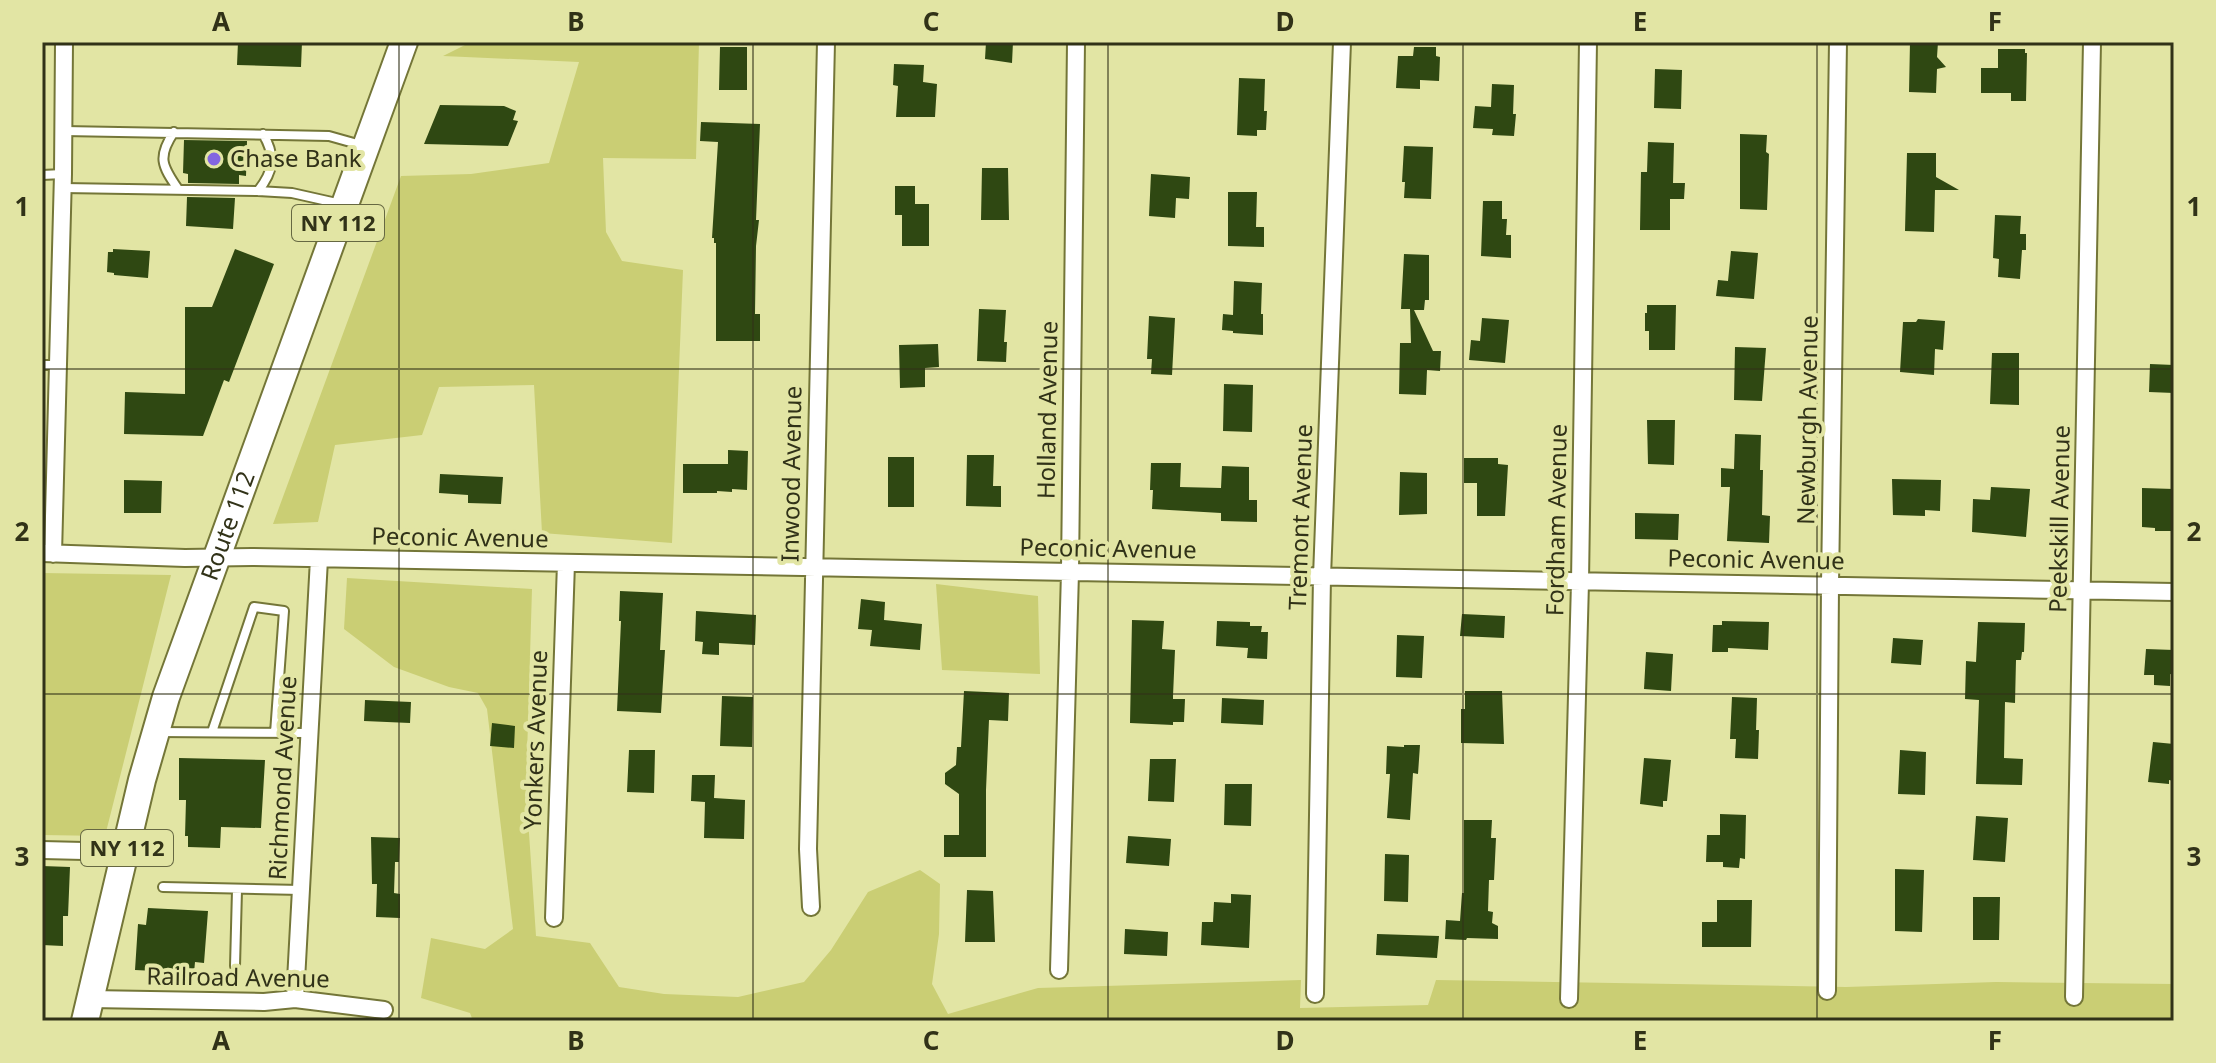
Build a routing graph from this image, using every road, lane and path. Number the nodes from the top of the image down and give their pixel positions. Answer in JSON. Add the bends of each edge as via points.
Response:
{"nodes":[{"id":1,"x":64,"y":42,"type":"edge"},
{"id":2,"x":404,"y":42,"type":"edge"},
{"id":3,"x":826,"y":42,"type":"edge"},
{"id":4,"x":1076,"y":42,"type":"edge"},
{"id":5,"x":1342,"y":42,"type":"edge"},
{"id":6,"x":1588,"y":42,"type":"edge"},
{"id":7,"x":1838,"y":42,"type":"edge"},
{"id":8,"x":2092,"y":42,"type":"edge"},
{"id":9,"x":64,"y":131,"type":"junction"},
{"id":10,"x":174,"y":132,"type":"junction"},
{"id":11,"x":263,"y":134,"type":"junction"},
{"id":12,"x":366,"y":146,"type":"junction"},
{"id":13,"x":42,"y":175,"type":"edge"},
{"id":14,"x":63,"y":181,"type":"junction"},
{"id":15,"x":178,"y":189,"type":"junction"},
{"id":16,"x":258,"y":191,"type":"junction"},
{"id":17,"x":345,"y":204,"type":"junction"},
{"id":18,"x":50,"y":365,"type":"edge"},
{"id":19,"x":48,"y":554,"type":"edge"},
{"id":20,"x":217,"y":558,"type":"junction"},
{"id":21,"x":319,"y":559,"type":"junction"},
{"id":22,"x":566,"y":563,"type":"junction"},
{"id":23,"x":814,"y":566,"type":"junction"},
{"id":24,"x":1070,"y":572,"type":"junction"},
{"id":25,"x":1322,"y":577,"type":"junction"},
{"id":26,"x":1580,"y":582,"type":"junction"},
{"id":27,"x":1830,"y":585,"type":"junction"},
{"id":28,"x":2082,"y":590,"type":"junction"},
{"id":29,"x":2174,"y":592,"type":"edge"},
{"id":30,"x":156,"y":732,"type":"junction"},
{"id":31,"x":212,"y":732,"type":"junction"},
{"id":32,"x":275,"y":733,"type":"junction"},
{"id":33,"x":309,"y":733,"type":"junction"},
{"id":34,"x":42,"y":850,"type":"edge"},
{"id":35,"x":126,"y":852,"type":"junction"},
{"id":36,"x":163,"y":887,"type":"dead end"},
{"id":37,"x":237,"y":890,"type":"junction"},
{"id":38,"x":301,"y":890,"type":"junction"},
{"id":39,"x":811,"y":907,"type":"dead end"},
{"id":40,"x":554,"y":918,"type":"dead end"},
{"id":41,"x":235,"y":966,"type":"dead end"},
{"id":42,"x":1059,"y":970,"type":"dead end"},
{"id":43,"x":1827,"y":991,"type":"dead end"},
{"id":44,"x":1315,"y":994,"type":"dead end"},
{"id":45,"x":2074,"y":997,"type":"dead end"},
{"id":46,"x":295,"y":999,"type":"junction"},
{"id":47,"x":1569,"y":999,"type":"dead end"},
{"id":48,"x":87,"y":1010,"type":"edge"},
{"id":49,"x":384,"y":1010,"type":"dead end"}],
"edges":[{"from":1,"to":9,"type":"street"},
{"from":2,"to":12,"type":"main road","name":"Route 112","number":"NY 112"},
{"from":3,"to":23,"type":"street","name":"Inwood Avenue"},
{"from":4,"to":24,"type":"street","name":"Holland Avenue"},
{"from":5,"to":25,"type":"street","name":"Tremont Avenue"},
{"from":6,"to":26,"type":"street","name":"Fordham Avenue"},
{"from":7,"to":27,"type":"street","name":"Newburgh Avenue"},
{"from":8,"to":28,"type":"street","name":"Peekskill Avenue"},
{"from":9,"to":10,"type":"lane"},
{"from":9,"to":14,"type":"street"},
{"from":10,"to":11,"type":"lane"},
{"from":10,"to":15,"type":"lane","via":[[163,164]]},
{"from":11,"to":12,"type":"lane","via":[[329,136]]},
{"from":11,"to":16,"type":"lane","via":[[273,164]]},
{"from":12,"to":17,"type":"main road","name":"Route 112","number":"NY 112"},
{"from":13,"to":14,"type":"lane"},
{"from":14,"to":15,"type":"lane"},
{"from":14,"to":18,"type":"street"},
{"from":15,"to":16,"type":"lane"},
{"from":16,"to":17,"type":"lane"},
{"from":17,"to":20,"type":"main road","name":"Route 112","number":"NY 112"},
{"from":18,"to":19,"type":"street"},
{"from":19,"to":20,"type":"street","name":"Peconic Avenue"},
{"from":20,"to":21,"type":"street","name":"Peconic Avenue"},
{"from":20,"to":30,"type":"main road","name":"Route 112","number":"NY 112"},
{"from":21,"to":22,"type":"street","name":"Peconic Avenue"},
{"from":21,"to":33,"type":"street","name":"Richmond Avenue"},
{"from":22,"to":23,"type":"street","name":"Peconic Avenue"},
{"from":22,"to":40,"type":"street","name":"Yonkers Avenue"},
{"from":23,"to":24,"type":"street","name":"Peconic Avenue"},
{"from":23,"to":39,"type":"street","name":"Inwood Avenue"},
{"from":24,"to":25,"type":"street","name":"Peconic Avenue"},
{"from":24,"to":42,"type":"street","name":"Holland Avenue"},
{"from":25,"to":26,"type":"street","name":"Peconic Avenue"},
{"from":25,"to":44,"type":"street","name":"Tremont Avenue"},
{"from":26,"to":27,"type":"street","name":"Peconic Avenue"},
{"from":26,"to":47,"type":"street","name":"Fordham Avenue"},
{"from":27,"to":28,"type":"street","name":"Peconic Avenue"},
{"from":27,"to":43,"type":"street","name":"Newburgh Avenue"},
{"from":28,"to":29,"type":"street","name":"Peconic Avenue"},
{"from":28,"to":45,"type":"street","name":"Peekskill Avenue"},
{"from":30,"to":31,"type":"lane"},
{"from":30,"to":35,"type":"main road","name":"Route 112","number":"NY 112"},
{"from":31,"to":32,"type":"lane"},
{"from":31,"to":32,"type":"lane","via":[[254,607],[284,611]]},
{"from":32,"to":33,"type":"lane"},
{"from":33,"to":38,"type":"street","name":"Richmond Avenue"},
{"from":34,"to":35,"type":"street"},
{"from":35,"to":48,"type":"main road","name":"Route 112","number":"NY 112"},
{"from":36,"to":37,"type":"lane"},
{"from":37,"to":38,"type":"lane"},
{"from":37,"to":41,"type":"lane"},
{"from":38,"to":46,"type":"street","name":"Richmond Avenue"},
{"from":46,"to":48,"type":"street","name":"Railroad Avenue"},
{"from":46,"to":49,"type":"street","name":"Railroad Avenue"}]}
